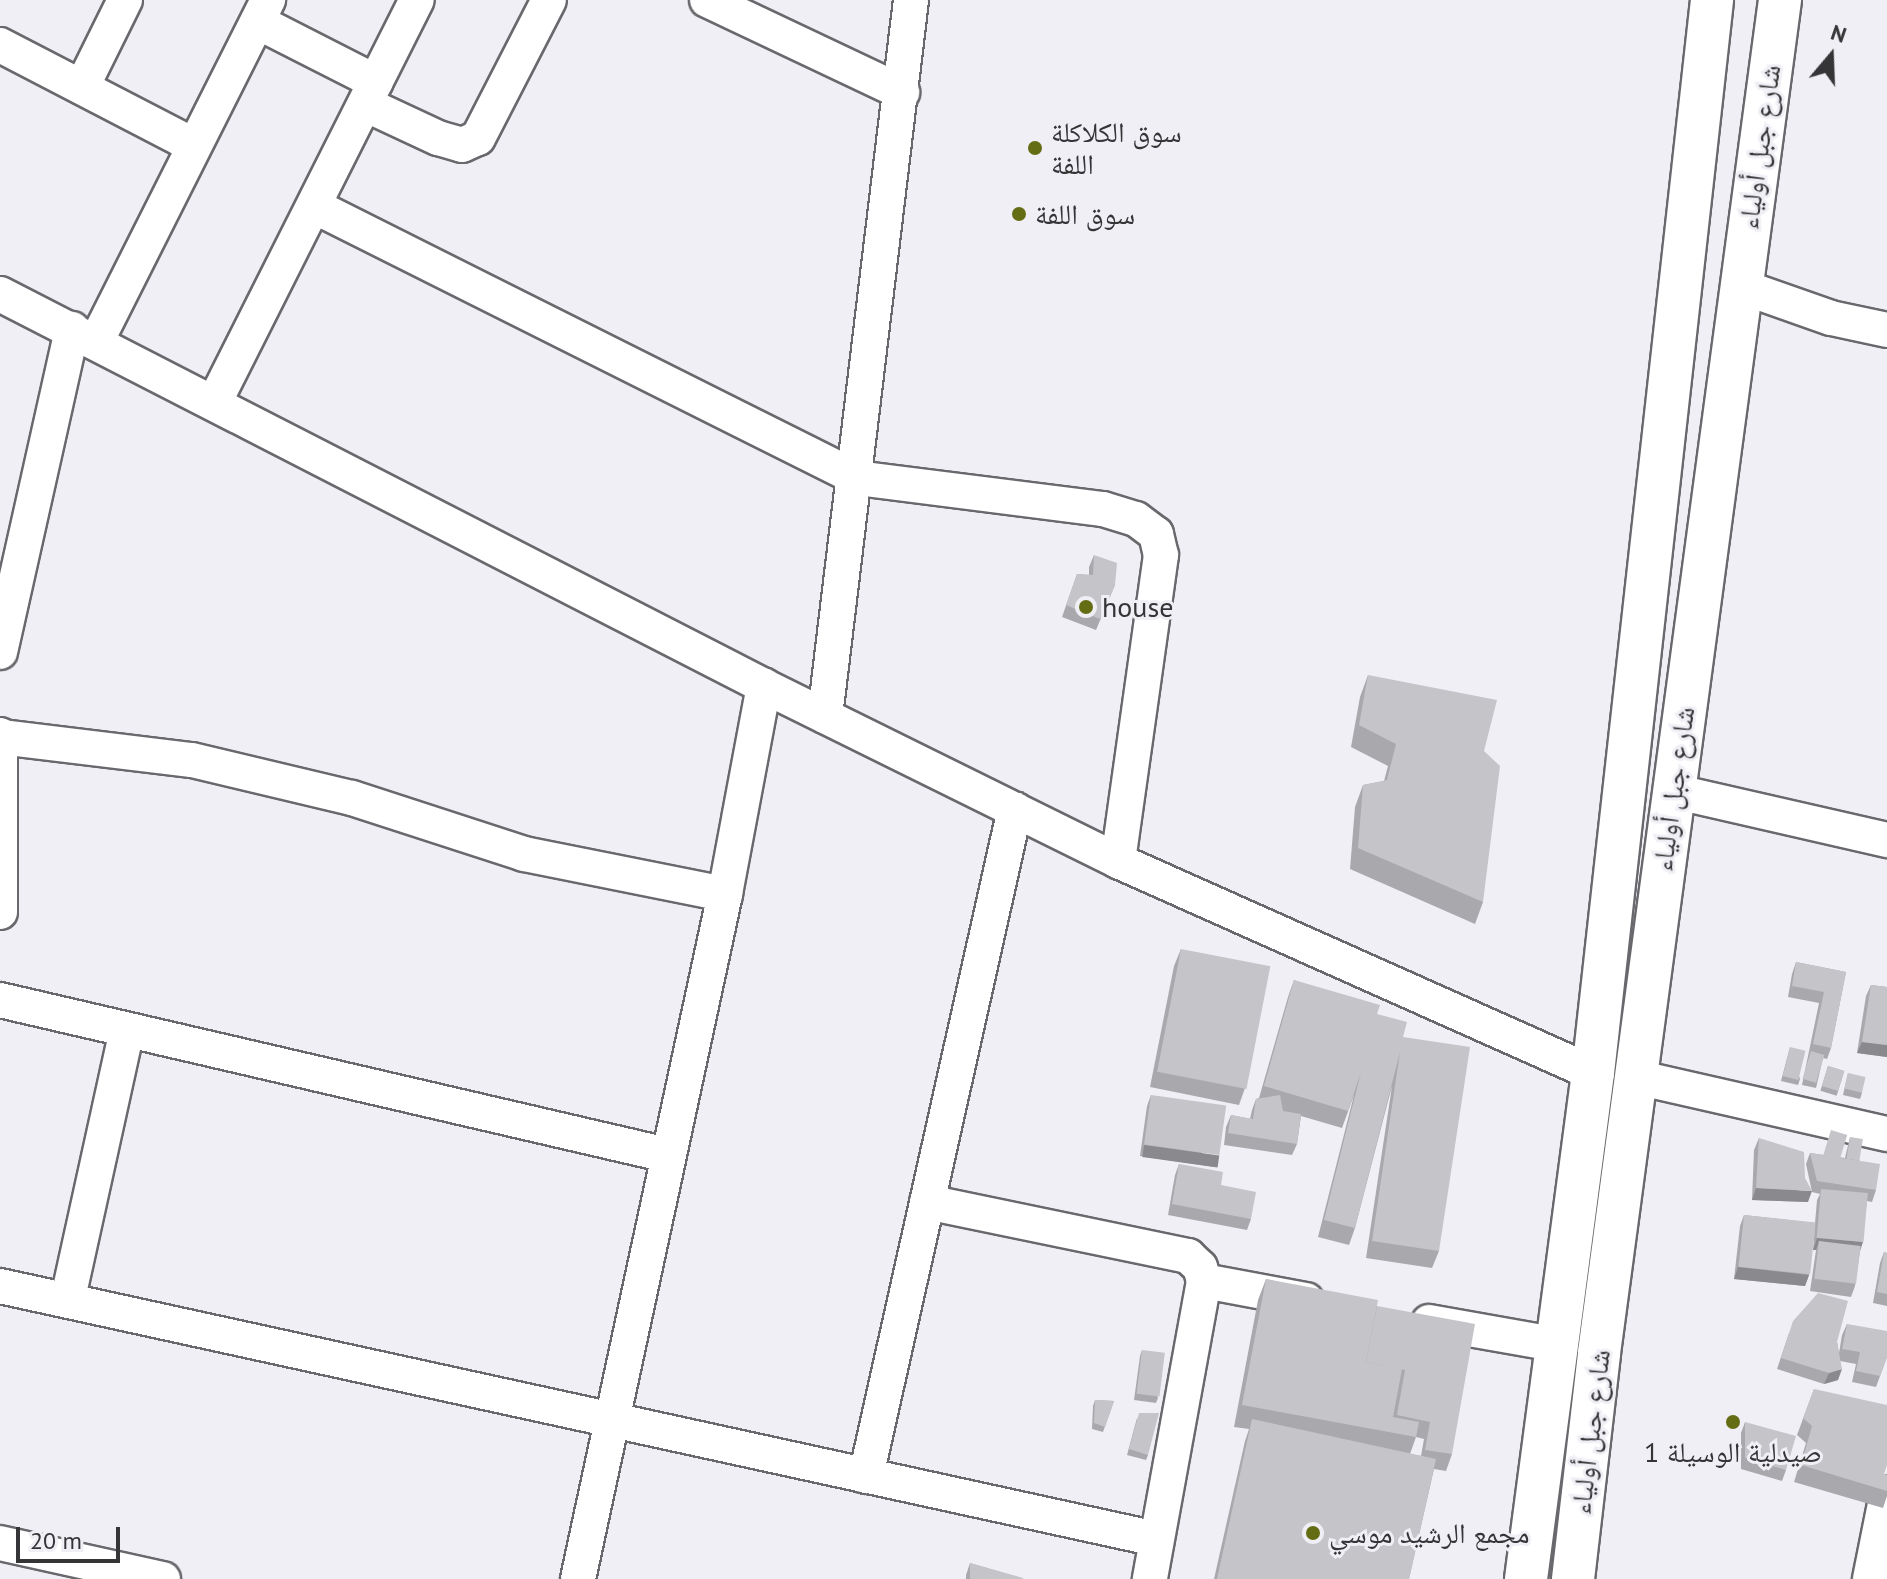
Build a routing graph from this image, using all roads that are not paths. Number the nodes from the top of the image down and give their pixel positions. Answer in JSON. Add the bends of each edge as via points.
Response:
{"nodes":[{"id":1,"x":125,"y":0,"type":"edge"},
{"id":2,"x":417,"y":0,"type":"edge"},
{"id":3,"x":549,"y":0,"type":"edge"},
{"id":4,"x":707,"y":0,"type":"edge"},
{"id":5,"x":911,"y":0,"type":"edge"},
{"id":6,"x":1712,"y":0,"type":"edge"},
{"id":7,"x":1780,"y":0,"type":"edge"},
{"id":8,"x":263,"y":11,"type":"edge"},
{"id":9,"x":0,"y":45,"type":"edge"},
{"id":10,"x":82,"y":87,"type":"junction"},
{"id":11,"x":902,"y":92,"type":"junction"},
{"id":12,"x":370,"y":93,"type":"junction"},
{"id":13,"x":193,"y":145,"type":"junction"},
{"id":14,"x":314,"y":206,"type":"junction"},
{"id":15,"x":1740,"y":286,"type":"junction"},
{"id":16,"x":0,"y":294,"type":"edge"},
{"id":17,"x":1887,"y":330,"type":"edge"},
{"id":18,"x":84,"y":334,"type":"junction"},
{"id":19,"x":214,"y":403,"type":"junction"},
{"id":20,"x":857,"y":478,"type":"junction"},
{"id":21,"x":0,"y":652,"type":"edge"},
{"id":22,"x":764,"y":686,"type":"junction"},
{"id":23,"x":825,"y":716,"type":"junction"},
{"id":24,"x":0,"y":736,"type":"edge"},
{"id":25,"x":1673,"y":791,"type":"junction"},
{"id":26,"x":1015,"y":809,"type":"junction"},
{"id":27,"x":1887,"y":840,"type":"edge"},
{"id":28,"x":1118,"y":861,"type":"junction"},
{"id":29,"x":725,"y":894,"type":"junction"},
{"id":30,"x":0,"y":912,"type":"edge"},
{"id":31,"x":0,"y":1000,"type":"edge"},
{"id":32,"x":127,"y":1030,"type":"junction"},
{"id":33,"x":1593,"y":1073,"type":"junction"},
{"id":34,"x":1636,"y":1077,"type":"junction"},
{"id":35,"x":1887,"y":1134,"type":"edge"},
{"id":36,"x":667,"y":1155,"type":"junction"},
{"id":37,"x":927,"y":1202,"type":"junction"},
{"id":38,"x":1204,"y":1281,"type":"junction"},
{"id":39,"x":0,"y":1286,"type":"edge"},
{"id":40,"x":68,"y":1298,"type":"junction"},
{"id":41,"x":1343,"y":1306,"type":"edge"},
{"id":42,"x":1389,"y":1314,"type":"edge"},
{"id":43,"x":1559,"y":1345,"type":"junction"},
{"id":44,"x":610,"y":1417,"type":"junction"},
{"id":45,"x":866,"y":1476,"type":"junction"},
{"id":46,"x":1887,"y":1494,"type":"edge"},
{"id":47,"x":1156,"y":1539,"type":"junction"},
{"id":48,"x":0,"y":1543,"type":"edge"},
{"id":49,"x":163,"y":1579,"type":"edge"},
{"id":50,"x":578,"y":1579,"type":"edge"},
{"id":51,"x":1150,"y":1579,"type":"edge"},
{"id":52,"x":1526,"y":1579,"type":"edge"},
{"id":53,"x":1573,"y":1579,"type":"edge"},
{"id":54,"x":1870,"y":1579,"type":"edge"}],
"edges":[{"from":1,"to":10,"type":"street"},
{"from":2,"to":12,"type":"street"},
{"from":3,"to":12,"type":"street","via":[[478,138],[462,145],[438,138]]},
{"from":4,"to":11,"type":"street"},
{"from":5,"to":11,"type":"street"},
{"from":6,"to":33,"type":"main road","name":"شارع جبل أولياء"},
{"from":7,"to":15,"type":"main road","name":"شارع جبل أولياء"},
{"from":8,"to":12,"type":"street"},
{"from":8,"to":13,"type":"street"},
{"from":9,"to":10,"type":"street"},
{"from":10,"to":13,"type":"street"},
{"from":11,"to":20,"type":"street"},
{"from":12,"to":14,"type":"street"},
{"from":13,"to":18,"type":"street"},
{"from":14,"to":19,"type":"street"},
{"from":14,"to":20,"type":"street"},
{"from":15,"to":17,"type":"street","via":[[1831,318]]},
{"from":15,"to":25,"type":"main road","name":"شارع جبل أولياء"},
{"from":16,"to":18,"type":"street"},
{"from":18,"to":19,"type":"street"},
{"from":18,"to":21,"type":"street"},
{"from":19,"to":22,"type":"street"},
{"from":20,"to":23,"type":"street"},
{"from":20,"to":28,"type":"street","via":[[1103,509],[1136,519],[1156,534],[1161,555]]},
{"from":22,"to":23,"type":"street"},
{"from":22,"to":29,"type":"street"},
{"from":23,"to":26,"type":"street"},
{"from":24,"to":29,"type":"street","via":[[192,760],[352,798],[524,854]]},
{"from":24,"to":30,"type":"street"},
{"from":25,"to":27,"type":"street"},
{"from":25,"to":34,"type":"main road","name":"شارع جبل أولياء"},
{"from":26,"to":28,"type":"street"},
{"from":26,"to":37,"type":"street"},
{"from":28,"to":33,"type":"street"},
{"from":29,"to":36,"type":"street"},
{"from":31,"to":32,"type":"street"},
{"from":32,"to":36,"type":"street"},
{"from":32,"to":40,"type":"street"},
{"from":33,"to":43,"type":"main road","name":"شارع جبل أولياء"},
{"from":34,"to":35,"type":"street"},
{"from":34,"to":53,"type":"main road","name":"شارع جبل أولياء"},
{"from":36,"to":44,"type":"street"},
{"from":37,"to":38,"type":"street","via":[[1188,1256],[1200,1267]]},
{"from":37,"to":45,"type":"street"},
{"from":38,"to":41,"type":"street"},
{"from":38,"to":47,"type":"street"},
{"from":39,"to":40,"type":"street"},
{"from":40,"to":44,"type":"street"},
{"from":42,"to":43,"type":"street"},
{"from":43,"to":52,"type":"main road","name":"شارع جبل أولياء"},
{"from":44,"to":45,"type":"street"},
{"from":44,"to":50,"type":"street"},
{"from":45,"to":47,"type":"street"},
{"from":46,"to":54,"type":"street"},
{"from":47,"to":51,"type":"street"},
{"from":48,"to":49,"type":"street"}]}
